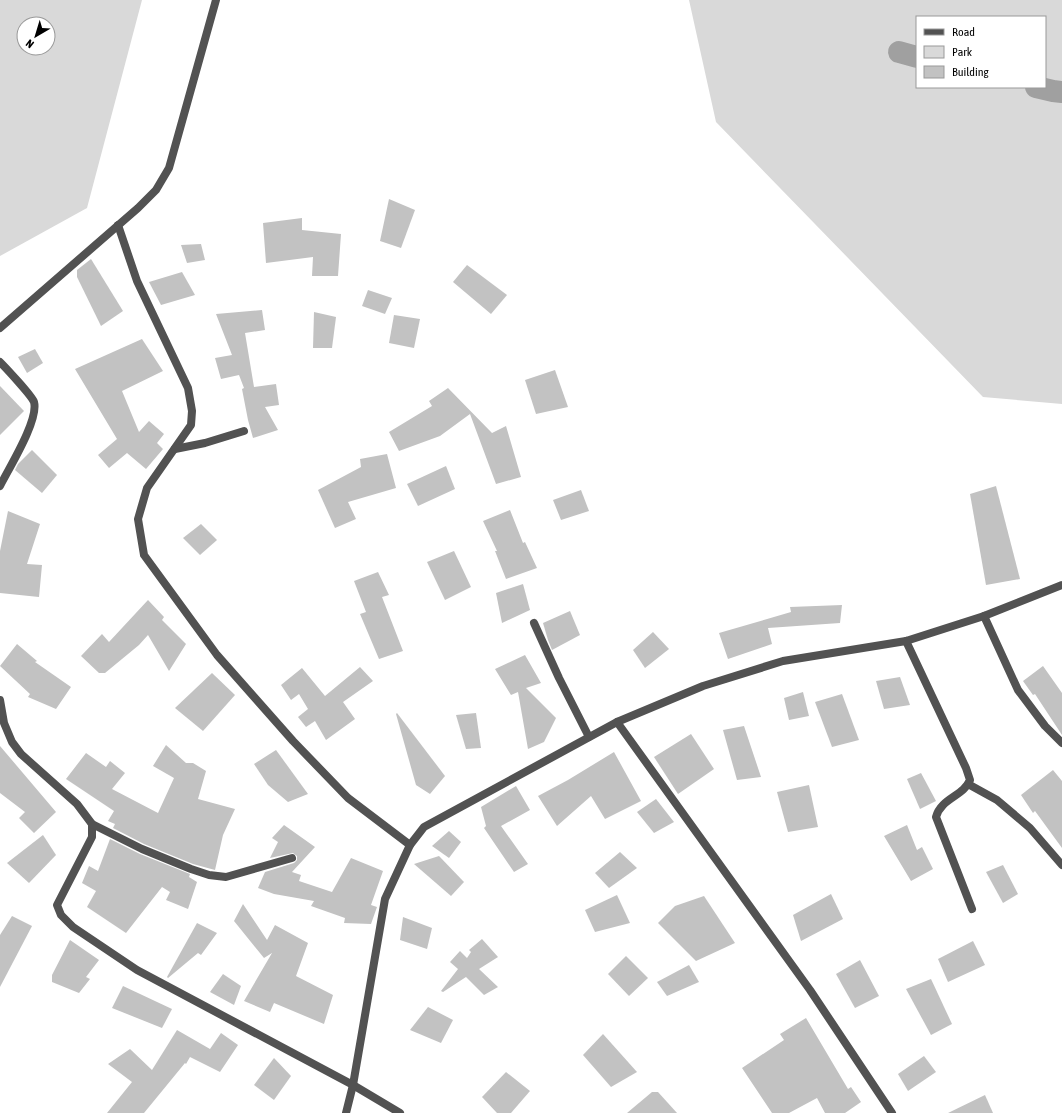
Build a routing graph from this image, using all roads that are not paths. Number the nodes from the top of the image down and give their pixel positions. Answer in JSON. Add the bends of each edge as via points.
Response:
{"nodes":[{"id":1,"x":216,"y":0,"type":"edge"},
{"id":2,"x":118,"y":226,"type":"junction"},
{"id":3,"x":0,"y":328,"type":"edge"},
{"id":4,"x":0,"y":362,"type":"edge"},
{"id":5,"x":244,"y":431,"type":"dead end"},
{"id":6,"x":175,"y":449,"type":"junction"},
{"id":7,"x":0,"y":486,"type":"edge"},
{"id":8,"x":1062,"y":585,"type":"edge"},
{"id":9,"x":984,"y":616,"type":"junction"},
{"id":10,"x":534,"y":623,"type":"dead end"},
{"id":11,"x":906,"y":641,"type":"junction"},
{"id":12,"x":0,"y":700,"type":"edge"},
{"id":13,"x":617,"y":722,"type":"junction"},
{"id":14,"x":589,"y":737,"type":"junction"},
{"id":15,"x":1062,"y":742,"type":"edge"},
{"id":16,"x":968,"y":784,"type":"junction"},
{"id":17,"x":92,"y":824,"type":"junction"},
{"id":18,"x":410,"y":845,"type":"junction"},
{"id":19,"x":292,"y":858,"type":"dead end"},
{"id":20,"x":1062,"y":865,"type":"edge"},
{"id":21,"x":972,"y":909,"type":"dead end"},
{"id":22,"x":353,"y":1085,"type":"junction"},
{"id":23,"x":346,"y":1113,"type":"edge"},
{"id":24,"x":400,"y":1113,"type":"edge"},
{"id":25,"x":892,"y":1113,"type":"edge"}],
"edges":[{"from":1,"to":2,"type":"street","via":[[169,168],[156,190]]},
{"from":2,"to":3,"type":"street"},
{"from":2,"to":6,"type":"street","via":[[137,281],[188,388],[192,411],[191,425]]},
{"from":4,"to":7,"type":"street","via":[[34,401],[34,413],[30,427]]},
{"from":5,"to":6,"type":"street"},
{"from":6,"to":18,"type":"street","via":[[147,488],[138,519],[144,555],[217,655],[293,741],[348,798]]},
{"from":8,"to":9,"type":"street"},
{"from":9,"to":11,"type":"street"},
{"from":9,"to":15,"type":"street","via":[[1018,690],[1045,726]]},
{"from":10,"to":14,"type":"street"},
{"from":11,"to":13,"type":"street","via":[[783,661],[703,686]]},
{"from":11,"to":16,"type":"street","via":[[966,768],[970,780]]},
{"from":12,"to":17,"type":"street","via":[[4,723],[16,748],[77,804]]},
{"from":13,"to":14,"type":"street"},
{"from":13,"to":25,"type":"street","via":[[810,990]]},
{"from":14,"to":18,"type":"street","via":[[424,827]]},
{"from":16,"to":20,"type":"street","via":[[997,800],[1030,828]]},
{"from":16,"to":21,"type":"street","via":[[948,800],[936,817]]},
{"from":17,"to":19,"type":"street","via":[[142,848],[209,875],[226,877]]},
{"from":17,"to":22,"type":"street","via":[[92,837],[57,905],[61,915],[73,927],[137,970]]},
{"from":18,"to":22,"type":"street","via":[[385,899]]},
{"from":22,"to":23,"type":"street"},
{"from":22,"to":24,"type":"street"}]}
